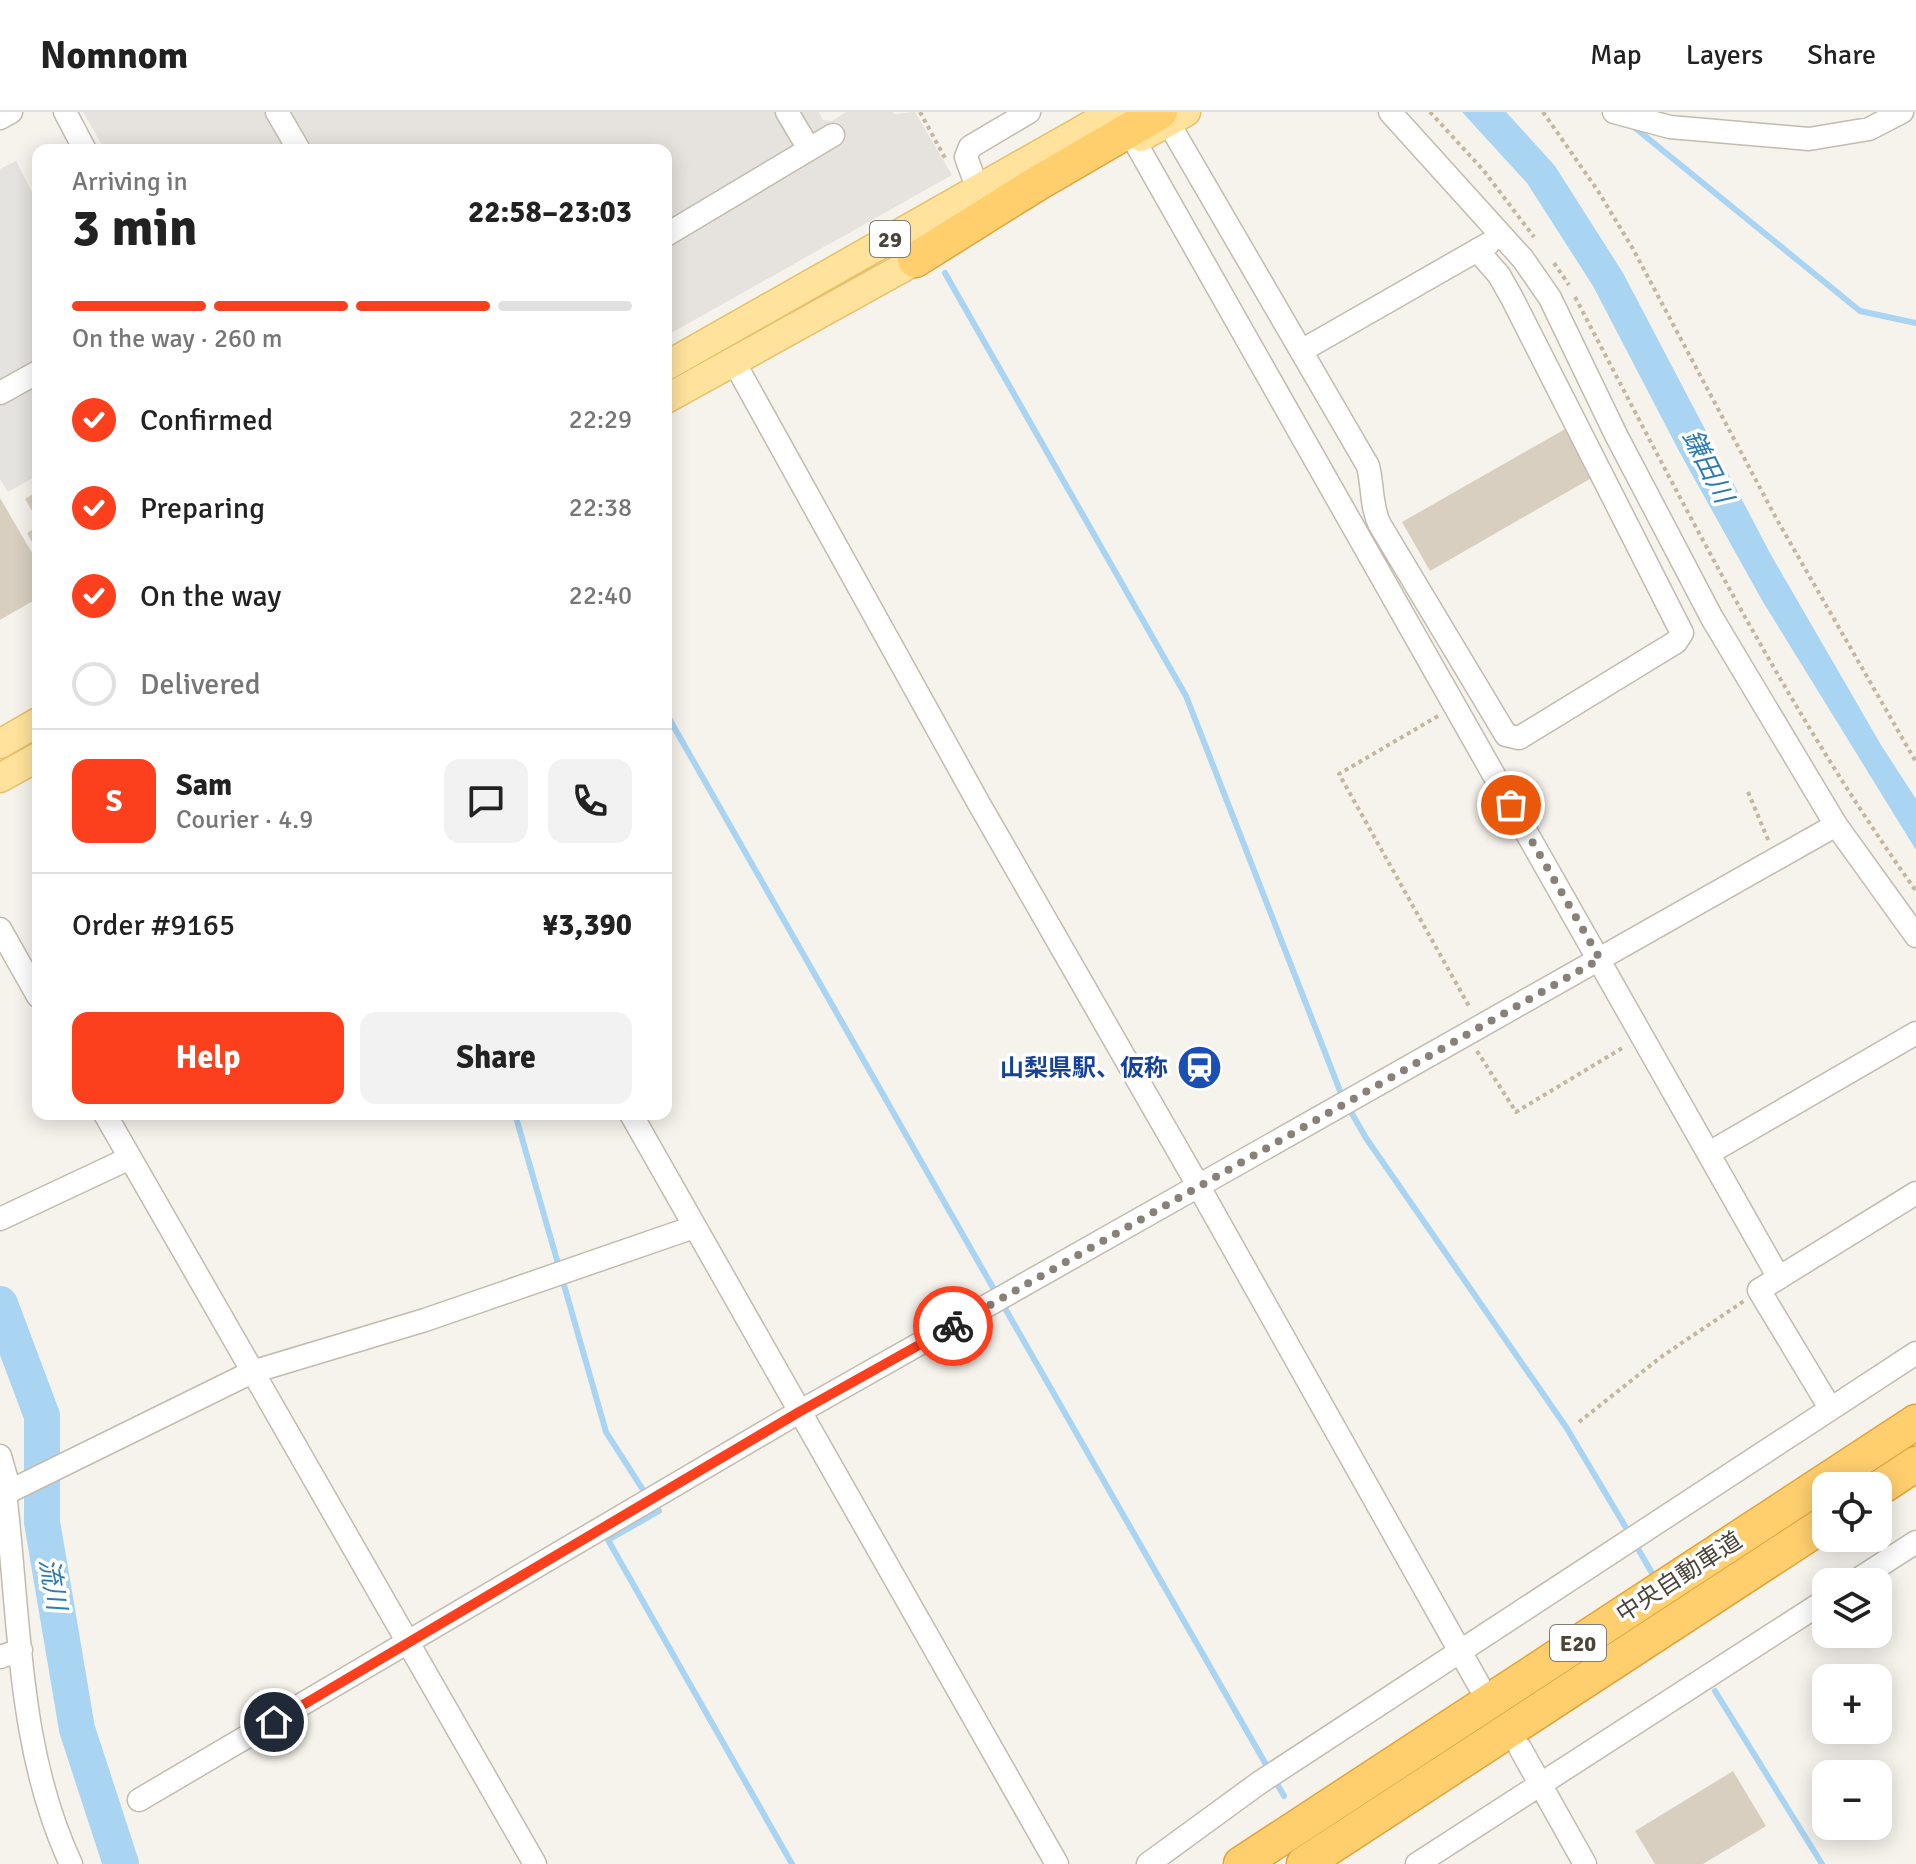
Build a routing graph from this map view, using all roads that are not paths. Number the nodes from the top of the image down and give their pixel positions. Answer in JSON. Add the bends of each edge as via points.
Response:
{"nodes":[{"id":1,"x":11,"y":112,"type":"edge"},
{"id":2,"x":65,"y":112,"type":"edge"},
{"id":3,"x":277,"y":112,"type":"edge"},
{"id":4,"x":787,"y":112,"type":"edge"},
{"id":5,"x":1029,"y":112,"type":"edge"},
{"id":6,"x":1114,"y":112,"type":"edge"},
{"id":7,"x":1390,"y":112,"type":"edge"},
{"id":8,"x":1902,"y":112,"type":"edge"},
{"id":9,"x":1620,"y":114,"type":"edge"},
{"id":10,"x":1172,"y":115,"type":"edge"},
{"id":11,"x":0,"y":118,"type":"edge"},
{"id":12,"x":833,"y":135,"type":"dead end"},
{"id":13,"x":1134,"y":140,"type":"junction"},
{"id":14,"x":82,"y":144,"type":"edge"},
{"id":15,"x":296,"y":144,"type":"edge"},
{"id":16,"x":809,"y":149,"type":"junction"},
{"id":17,"x":978,"y":190,"type":"junction"},
{"id":18,"x":672,"y":231,"type":"edge"},
{"id":19,"x":1502,"y":236,"type":"junction"},
{"id":20,"x":1477,"y":250,"type":"junction"},
{"id":21,"x":915,"y":260,"type":"junction"},
{"id":22,"x":1301,"y":351,"type":"junction"},
{"id":23,"x":733,"y":360,"type":"junction"},
{"id":24,"x":672,"y":363,"type":"edge"},
{"id":25,"x":32,"y":375,"type":"edge"},
{"id":26,"x":0,"y":393,"type":"edge"},
{"id":27,"x":672,"y":396,"type":"edge"},
{"id":28,"x":1373,"y":513,"type":"junction"},
{"id":29,"x":1353,"y":526,"type":"junction"},
{"id":30,"x":32,"y":725,"type":"edge"},
{"id":31,"x":0,"y":744,"type":"edge"},
{"id":32,"x":32,"y":760,"type":"edge"},
{"id":33,"x":0,"y":778,"type":"edge"},
{"id":34,"x":1836,"y":825,"type":"junction"},
{"id":35,"x":0,"y":929,"type":"edge"},
{"id":36,"x":1916,"y":936,"type":"edge"},
{"id":37,"x":1600,"y":959,"type":"junction"},
{"id":38,"x":32,"y":985,"type":"edge"},
{"id":39,"x":1916,"y":1033,"type":"edge"},
{"id":40,"x":108,"y":1120,"type":"edge"},
{"id":41,"x":634,"y":1120,"type":"edge"},
{"id":42,"x":1709,"y":1153,"type":"junction"},
{"id":43,"x":130,"y":1158,"type":"junction"},
{"id":44,"x":1199,"y":1187,"type":"junction"},
{"id":45,"x":1916,"y":1193,"type":"edge"},
{"id":46,"x":0,"y":1219,"type":"edge"},
{"id":47,"x":694,"y":1227,"type":"junction"},
{"id":48,"x":1779,"y":1278,"type":"junction"},
{"id":49,"x":1916,"y":1353,"type":"edge"},
{"id":50,"x":252,"y":1372,"type":"junction"},
{"id":51,"x":1830,"y":1408,"type":"junction"},
{"id":52,"x":799,"y":1412,"type":"junction"},
{"id":53,"x":1916,"y":1422,"type":"edge"},
{"id":54,"x":0,"y":1456,"type":"edge"},
{"id":55,"x":1916,"y":1464,"type":"edge"},
{"id":56,"x":1892,"y":1480,"type":"edge"},
{"id":57,"x":6,"y":1493,"type":"edge"},
{"id":58,"x":1812,"y":1532,"type":"edge"},
{"id":59,"x":1916,"y":1542,"type":"edge"},
{"id":60,"x":1876,"y":1568,"type":"edge"},
{"id":61,"x":1812,"y":1609,"type":"edge"},
{"id":62,"x":409,"y":1644,"type":"junction"},
{"id":63,"x":1462,"y":1651,"type":"junction"},
{"id":64,"x":11,"y":1653,"type":"edge"},
{"id":65,"x":1479,"y":1685,"type":"dead end"},
{"id":66,"x":1520,"y":1748,"type":"dead end"},
{"id":67,"x":1540,"y":1784,"type":"junction"},
{"id":68,"x":139,"y":1800,"type":"dead end"},
{"id":69,"x":71,"y":1864,"type":"edge"},
{"id":70,"x":535,"y":1864,"type":"edge"},
{"id":71,"x":1057,"y":1864,"type":"edge"},
{"id":72,"x":1148,"y":1864,"type":"edge"},
{"id":73,"x":1241,"y":1864,"type":"edge"},
{"id":74,"x":1304,"y":1864,"type":"edge"},
{"id":75,"x":1417,"y":1864,"type":"edge"},
{"id":76,"x":1585,"y":1864,"type":"edge"}],
"edges":[{"from":1,"to":11,"type":"street"},
{"from":2,"to":14,"type":"street"},
{"from":3,"to":15,"type":"street"},
{"from":4,"to":16,"type":"street"},
{"from":5,"to":17,"type":"street","via":[[970,147],[966,157]]},
{"from":6,"to":17,"type":"main road","number":"29"},
{"from":7,"to":19,"type":"street"},
{"from":8,"to":9,"type":"street","via":[[1869,129],[1809,139],[1670,127]]},
{"from":10,"to":13,"type":"main road"},
{"from":10,"to":21,"type":"highway","via":[[1038,183]]},
{"from":10,"to":22,"type":"street"},
{"from":12,"to":16,"type":"street"},
{"from":13,"to":21,"type":"main road"},
{"from":13,"to":29,"type":"street"},
{"from":16,"to":18,"type":"street"},
{"from":17,"to":24,"type":"main road","number":"29"},
{"from":19,"to":20,"type":"street"},
{"from":19,"to":34,"type":"street","via":[[1550,298],[1712,618]]},
{"from":20,"to":22,"type":"street"},
{"from":20,"to":28,"type":"street","via":[[1512,298],[1682,633],[1676,642],[1519,738],[1506,735]]},
{"from":21,"to":23,"type":"main road","number":"29"},
{"from":22,"to":28,"type":"street","via":[[1368,466]]},
{"from":23,"to":27,"type":"main road","number":"29"},
{"from":23,"to":44,"type":"street"},
{"from":25,"to":26,"type":"street"},
{"from":28,"to":29,"type":"street"},
{"from":29,"to":37,"type":"street"},
{"from":30,"to":31,"type":"main road"},
{"from":32,"to":33,"type":"main road"},
{"from":34,"to":36,"type":"street"},
{"from":34,"to":37,"type":"street"},
{"from":35,"to":38,"type":"street"},
{"from":37,"to":42,"type":"street"},
{"from":37,"to":44,"type":"street"},
{"from":39,"to":42,"type":"street"},
{"from":40,"to":43,"type":"street"},
{"from":41,"to":47,"type":"street"},
{"from":42,"to":48,"type":"street"},
{"from":43,"to":46,"type":"street"},
{"from":43,"to":50,"type":"street"},
{"from":44,"to":52,"type":"street"},
{"from":44,"to":63,"type":"street"},
{"from":45,"to":48,"type":"street"},
{"from":47,"to":50,"type":"street","via":[[425,1320]]},
{"from":47,"to":52,"type":"street"},
{"from":48,"to":51,"type":"street","via":[[1759,1290]]},
{"from":49,"to":51,"type":"street"},
{"from":50,"to":57,"type":"street"},
{"from":50,"to":62,"type":"street"},
{"from":51,"to":63,"type":"street"},
{"from":52,"to":62,"type":"street"},
{"from":52,"to":71,"type":"street"},
{"from":53,"to":73,"type":"highway","name":"中央自動車道","number":"E20"},
{"from":54,"to":57,"type":"street"},
{"from":55,"to":56,"type":"highway"},
{"from":57,"to":64,"type":"street"},
{"from":58,"to":74,"type":"highway","name":"中央自動車道","number":"E20"},
{"from":59,"to":60,"type":"street"},
{"from":61,"to":67,"type":"street"},
{"from":62,"to":68,"type":"street"},
{"from":62,"to":70,"type":"street"},
{"from":63,"to":65,"type":"street"},
{"from":63,"to":72,"type":"street","via":[[1259,1783]]},
{"from":64,"to":69,"type":"street","via":[[37,1768]]},
{"from":66,"to":67,"type":"street"},
{"from":67,"to":75,"type":"street"},
{"from":67,"to":76,"type":"street"}]}
